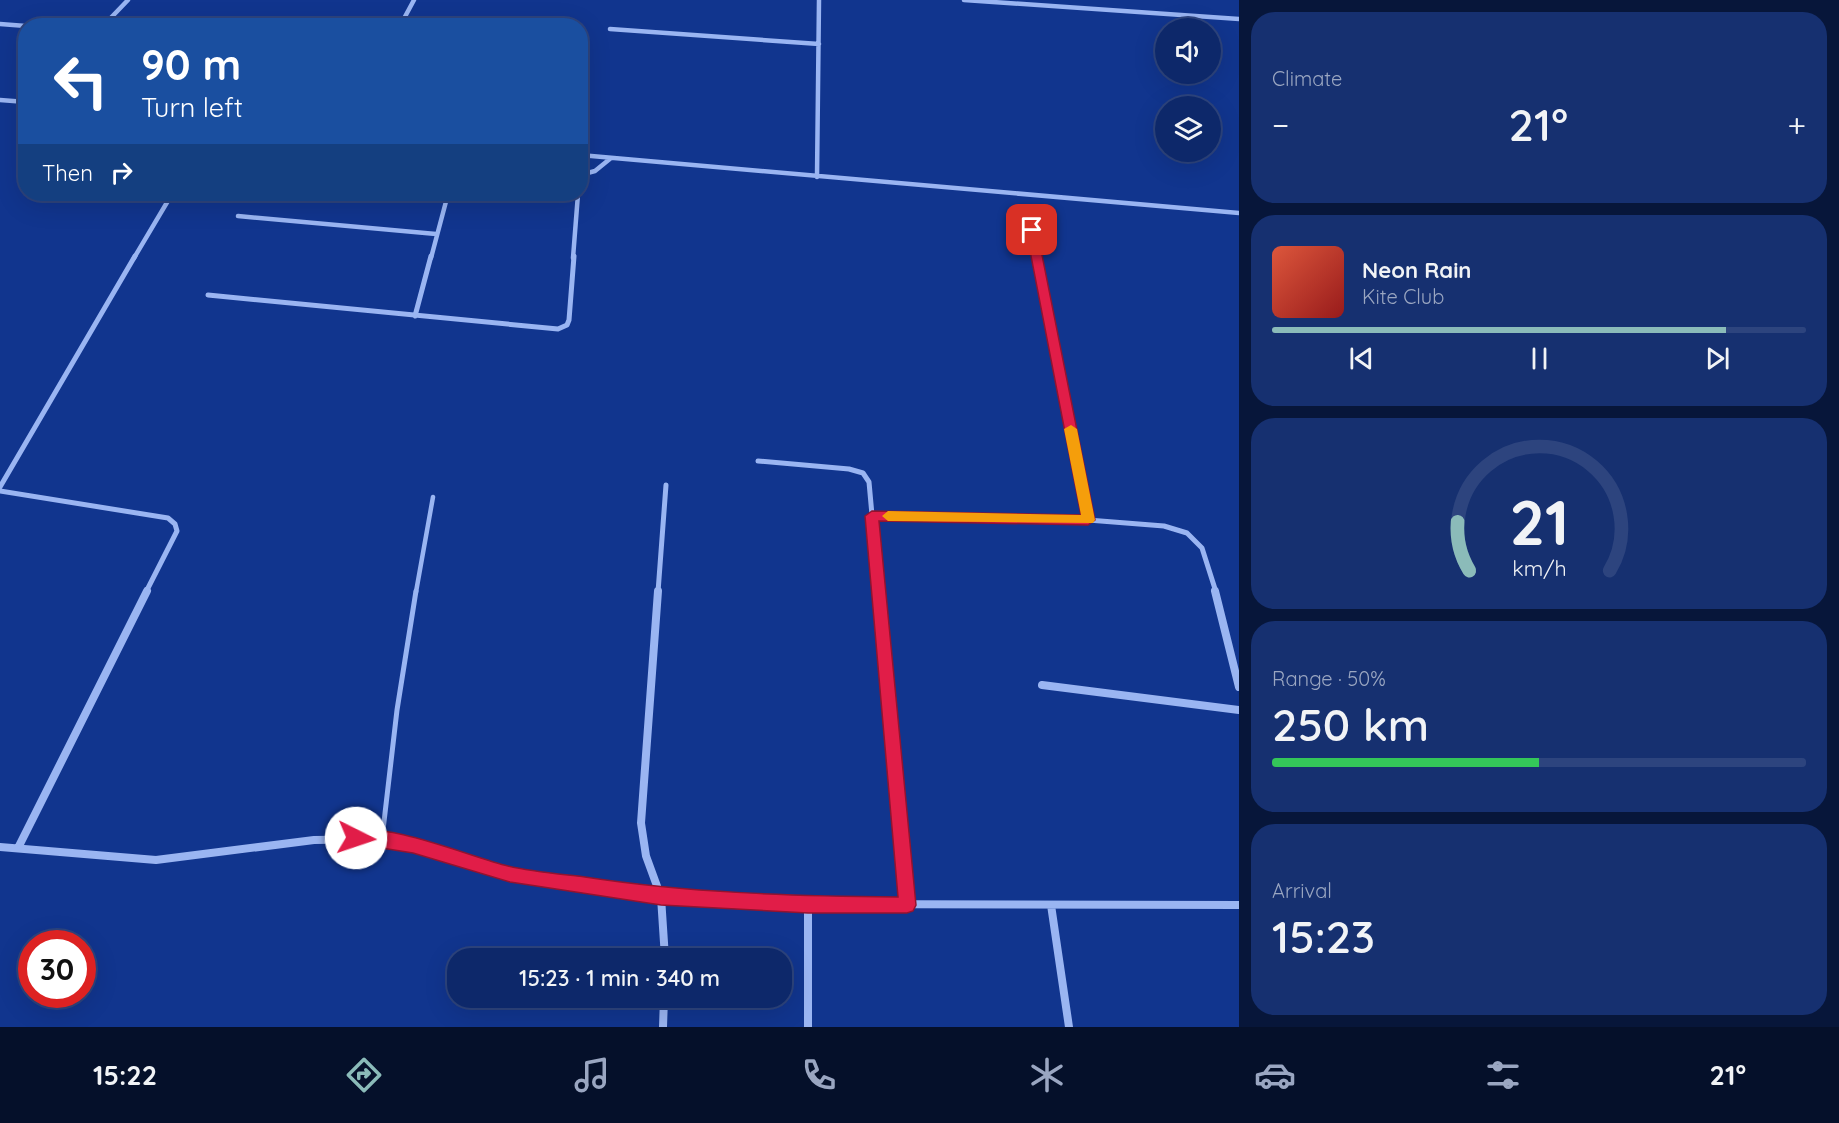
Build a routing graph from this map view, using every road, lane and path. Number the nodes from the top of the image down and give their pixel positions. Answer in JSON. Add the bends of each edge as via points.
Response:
{"nodes":[{"id":1,"x":128,"y":0,"type":"edge"},
{"id":2,"x":414,"y":0,"type":"edge"},
{"id":3,"x":819,"y":0,"type":"edge"},
{"id":4,"x":964,"y":0,"type":"edge"},
{"id":5,"x":111,"y":18,"type":"edge"},
{"id":6,"x":404,"y":18,"type":"edge"},
{"id":7,"x":1239,"y":19,"type":"edge"},
{"id":8,"x":0,"y":24,"type":"edge"},
{"id":9,"x":18,"y":25,"type":"edge"},
{"id":10,"x":610,"y":29,"type":"dead end"},
{"id":11,"x":819,"y":44,"type":"junction"},
{"id":12,"x":0,"y":100,"type":"edge"},
{"id":13,"x":18,"y":101,"type":"edge"},
{"id":14,"x":588,"y":156,"type":"edge"},
{"id":15,"x":611,"y":158,"type":"junction"},
{"id":16,"x":588,"y":173,"type":"edge"},
{"id":17,"x":817,"y":177,"type":"junction"},
{"id":18,"x":168,"y":201,"type":"edge"},
{"id":19,"x":446,"y":201,"type":"edge"},
{"id":20,"x":577,"y":201,"type":"edge"},
{"id":21,"x":1239,"y":213,"type":"edge"},
{"id":22,"x":238,"y":216,"type":"dead end"},
{"id":23,"x":1032,"y":230,"type":"dead end"},
{"id":24,"x":436,"y":234,"type":"junction"},
{"id":25,"x":208,"y":295,"type":"dead end"},
{"id":26,"x":415,"y":316,"type":"junction"},
{"id":27,"x":758,"y":461,"type":"dead end"},
{"id":28,"x":666,"y":485,"type":"dead end"},
{"id":29,"x":0,"y":489,"type":"edge"},
{"id":30,"x":433,"y":497,"type":"dead end"},
{"id":31,"x":872,"y":516,"type":"junction"},
{"id":32,"x":1088,"y":520,"type":"junction"},
{"id":33,"x":1042,"y":685,"type":"dead end"},
{"id":34,"x":1239,"y":687,"type":"edge"},
{"id":35,"x":1239,"y":710,"type":"edge"},
{"id":36,"x":382,"y":839,"type":"junction"},
{"id":37,"x":0,"y":847,"type":"edge"},
{"id":38,"x":18,"y":848,"type":"junction"},
{"id":39,"x":661,"y":897,"type":"junction"},
{"id":40,"x":808,"y":904,"type":"junction"},
{"id":41,"x":907,"y":905,"type":"junction"},
{"id":42,"x":1051,"y":905,"type":"junction"},
{"id":43,"x":1239,"y":905,"type":"edge"},
{"id":44,"x":664,"y":948,"type":"edge"},
{"id":45,"x":664,"y":1008,"type":"edge"},
{"id":46,"x":663,"y":1027,"type":"edge"},
{"id":47,"x":808,"y":1027,"type":"edge"},
{"id":48,"x":1069,"y":1027,"type":"edge"}],
"edges":[{"from":1,"to":5,"type":"street"},
{"from":2,"to":6,"type":"street"},
{"from":3,"to":11,"type":"street"},
{"from":4,"to":7,"type":"street"},
{"from":8,"to":9,"type":"street"},
{"from":10,"to":11,"type":"street"},
{"from":11,"to":17,"type":"street"},
{"from":12,"to":13,"type":"street"},
{"from":14,"to":15,"type":"street"},
{"from":15,"to":16,"type":"street"},
{"from":15,"to":17,"type":"street"},
{"from":17,"to":21,"type":"street"},
{"from":18,"to":29,"type":"street"},
{"from":19,"to":24,"type":"street"},
{"from":20,"to":26,"type":"street","via":[[567,325],[552,329]]},
{"from":22,"to":24,"type":"street"},
{"from":23,"to":32,"type":"street"},
{"from":24,"to":26,"type":"street"},
{"from":25,"to":26,"type":"street"},
{"from":27,"to":31,"type":"street","via":[[858,471],[869,482]]},
{"from":28,"to":39,"type":"street","via":[[641,823],[646,856]]},
{"from":29,"to":38,"type":"street","via":[[168,518],[176,524],[177,531]]},
{"from":30,"to":36,"type":"lane","via":[[397,697]]},
{"from":31,"to":32,"type":"street"},
{"from":31,"to":41,"type":"street"},
{"from":32,"to":34,"type":"street","via":[[1164,526],[1187,533],[1202,548]]},
{"from":33,"to":35,"type":"street"},
{"from":36,"to":38,"type":"street","via":[[314,840],[156,860]]},
{"from":36,"to":39,"type":"street","via":[[510,874]]},
{"from":37,"to":38,"type":"street"},
{"from":39,"to":40,"type":"street"},
{"from":39,"to":44,"type":"street"},
{"from":40,"to":41,"type":"street"},
{"from":40,"to":47,"type":"street"},
{"from":41,"to":42,"type":"street"},
{"from":42,"to":43,"type":"street"},
{"from":42,"to":48,"type":"street"},
{"from":45,"to":46,"type":"street"}]}
